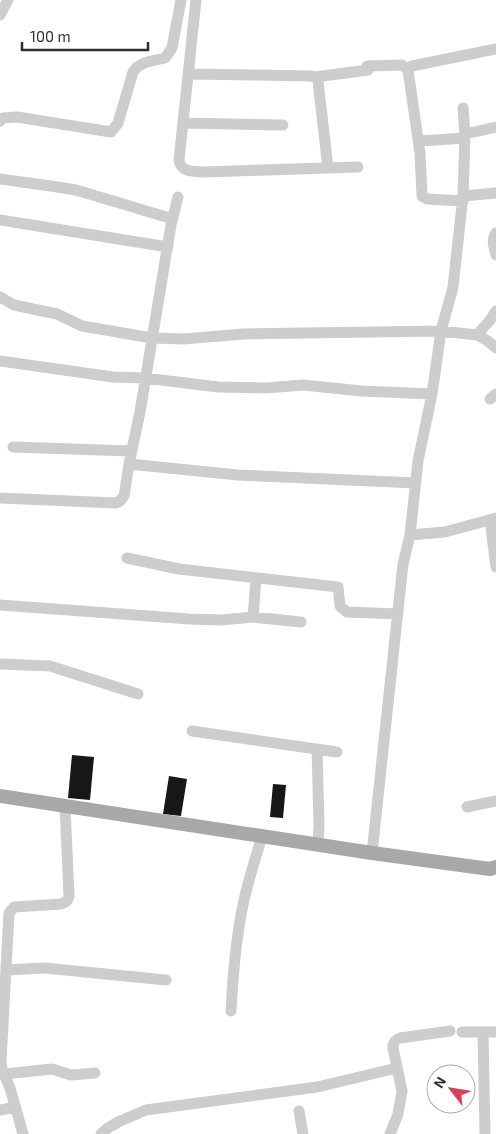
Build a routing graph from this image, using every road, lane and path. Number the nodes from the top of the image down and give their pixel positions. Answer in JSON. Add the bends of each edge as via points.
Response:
{"nodes":[{"id":1,"x":8,"y":0,"type":"edge"},
{"id":2,"x":181,"y":0,"type":"edge"},
{"id":3,"x":196,"y":0,"type":"edge"},
{"id":4,"x":0,"y":15,"type":"edge"},
{"id":5,"x":496,"y":49,"type":"edge"},
{"id":6,"x":408,"y":70,"type":"junction"},
{"id":7,"x":188,"y":74,"type":"junction"},
{"id":8,"x":315,"y":77,"type":"junction"},
{"id":9,"x":463,"y":108,"type":"dead end"},
{"id":10,"x":0,"y":121,"type":"edge"},
{"id":11,"x":183,"y":123,"type":"junction"},
{"id":12,"x":283,"y":124,"type":"dead end"},
{"id":13,"x":496,"y":127,"type":"edge"},
{"id":14,"x":465,"y":136,"type":"junction"},
{"id":15,"x":419,"y":141,"type":"junction"},
{"id":16,"x":358,"y":167,"type":"dead end"},
{"id":17,"x":328,"y":168,"type":"junction"},
{"id":18,"x":0,"y":179,"type":"edge"},
{"id":19,"x":496,"y":193,"type":"edge"},
{"id":20,"x":178,"y":197,"type":"dead end"},
{"id":21,"x":463,"y":198,"type":"junction"},
{"id":22,"x":173,"y":219,"type":"junction"},
{"id":23,"x":0,"y":220,"type":"edge"},
{"id":24,"x":496,"y":233,"type":"edge"},
{"id":25,"x":168,"y":247,"type":"junction"},
{"id":26,"x":496,"y":254,"type":"edge"},
{"id":27,"x":0,"y":297,"type":"edge"},
{"id":28,"x":496,"y":311,"type":"edge"},
{"id":29,"x":441,"y":331,"type":"junction"},
{"id":30,"x":477,"y":334,"type":"junction"},
{"id":31,"x":152,"y":338,"type":"junction"},
{"id":32,"x":496,"y":348,"type":"edge"},
{"id":33,"x":0,"y":361,"type":"edge"},
{"id":34,"x":146,"y":378,"type":"junction"},
{"id":35,"x":432,"y":394,"type":"junction"},
{"id":36,"x":13,"y":447,"type":"dead end"},
{"id":37,"x":131,"y":451,"type":"junction"},
{"id":38,"x":129,"y":464,"type":"junction"},
{"id":39,"x":416,"y":483,"type":"junction"},
{"id":40,"x":0,"y":498,"type":"edge"},
{"id":41,"x":493,"y":519,"type":"edge"},
{"id":42,"x":410,"y":535,"type":"junction"},
{"id":43,"x":127,"y":558,"type":"dead end"},
{"id":44,"x":496,"y":567,"type":"edge"},
{"id":45,"x":256,"y":578,"type":"junction"},
{"id":46,"x":0,"y":605,"type":"edge"},
{"id":47,"x":398,"y":614,"type":"junction"},
{"id":48,"x":253,"y":617,"type":"junction"},
{"id":49,"x":301,"y":622,"type":"dead end"},
{"id":50,"x":0,"y":664,"type":"edge"},
{"id":51,"x":138,"y":694,"type":"dead end"},
{"id":52,"x":192,"y":731,"type":"dead end"},
{"id":53,"x":318,"y":749,"type":"junction"},
{"id":54,"x":337,"y":752,"type":"dead end"},
{"id":55,"x":0,"y":796,"type":"edge"},
{"id":56,"x":496,"y":801,"type":"edge"},
{"id":57,"x":65,"y":806,"type":"junction"},
{"id":58,"x":467,"y":807,"type":"dead end"},
{"id":59,"x":262,"y":836,"type":"junction"},
{"id":60,"x":318,"y":845,"type":"junction"},
{"id":61,"x":372,"y":853,"type":"junction"},
{"id":62,"x":496,"y":867,"type":"edge"},
{"id":63,"x":6,"y":970,"type":"junction"},
{"id":64,"x":166,"y":980,"type":"dead end"},
{"id":65,"x":231,"y":1011,"type":"dead end"},
{"id":66,"x":2,"y":1015,"type":"edge"},
{"id":67,"x":450,"y":1031,"type":"dead end"},
{"id":68,"x":462,"y":1032,"type":"dead end"},
{"id":69,"x":483,"y":1032,"type":"junction"},
{"id":70,"x":496,"y":1032,"type":"edge"},
{"id":71,"x":397,"y":1068,"type":"junction"},
{"id":72,"x":4,"y":1074,"type":"junction"},
{"id":73,"x":95,"y":1074,"type":"dead end"},
{"id":74,"x":16,"y":1107,"type":"junction"},
{"id":75,"x":0,"y":1110,"type":"edge"},
{"id":76,"x":299,"y":1110,"type":"dead end"},
{"id":77,"x":490,"y":1122,"type":"edge"},
{"id":78,"x":23,"y":1134,"type":"edge"},
{"id":79,"x":101,"y":1134,"type":"edge"},
{"id":80,"x":303,"y":1134,"type":"edge"},
{"id":81,"x":390,"y":1134,"type":"edge"},
{"id":82,"x":485,"y":1134,"type":"edge"}],
"edges":[{"from":1,"to":4,"type":"street"},
{"from":2,"to":10,"type":"street","via":[[172,48],[165,58],[136,66],[118,123],[111,132],[17,117]]},
{"from":3,"to":7,"type":"street"},
{"from":5,"to":6,"type":"street","via":[[412,66]]},
{"from":6,"to":8,"type":"street","via":[[402,65]]},
{"from":6,"to":15,"type":"street"},
{"from":7,"to":8,"type":"street"},
{"from":7,"to":11,"type":"street"},
{"from":8,"to":17,"type":"street"},
{"from":9,"to":14,"type":"street"},
{"from":11,"to":12,"type":"street"},
{"from":11,"to":17,"type":"street","via":[[178,160],[186,170],[236,172]]},
{"from":13,"to":14,"type":"street"},
{"from":14,"to":15,"type":"street"},
{"from":14,"to":21,"type":"street"},
{"from":15,"to":21,"type":"street","via":[[422,196],[427,199]]},
{"from":16,"to":17,"type":"street"},
{"from":18,"to":22,"type":"street","via":[[76,190]]},
{"from":19,"to":21,"type":"street"},
{"from":20,"to":22,"type":"street"},
{"from":21,"to":29,"type":"street","via":[[453,287]]},
{"from":22,"to":25,"type":"street"},
{"from":23,"to":25,"type":"street"},
{"from":24,"to":26,"type":"street","via":[[493,241]]},
{"from":25,"to":31,"type":"street"},
{"from":27,"to":31,"type":"street","via":[[14,304],[57,314],[82,326]]},
{"from":28,"to":30,"type":"street"},
{"from":29,"to":30,"type":"street"},
{"from":29,"to":31,"type":"street"},
{"from":29,"to":35,"type":"street"},
{"from":30,"to":32,"type":"street"},
{"from":31,"to":34,"type":"street"},
{"from":33,"to":34,"type":"street","via":[[113,377]]},
{"from":34,"to":35,"type":"street","via":[[218,386],[266,388],[303,385]]},
{"from":34,"to":37,"type":"street"},
{"from":35,"to":39,"type":"street"},
{"from":36,"to":37,"type":"street"},
{"from":37,"to":38,"type":"street"},
{"from":38,"to":39,"type":"street","via":[[238,475]]},
{"from":38,"to":40,"type":"street","via":[[124,496],[116,503]]},
{"from":39,"to":42,"type":"street"},
{"from":41,"to":42,"type":"street","via":[[445,532]]},
{"from":41,"to":44,"type":"street"},
{"from":42,"to":47,"type":"street","via":[[403,564]]},
{"from":43,"to":45,"type":"street","via":[[179,570]]},
{"from":45,"to":47,"type":"street","via":[[338,587],[340,606],[347,612]]},
{"from":45,"to":48,"type":"street"},
{"from":46,"to":48,"type":"street","via":[[190,619]]},
{"from":47,"to":61,"type":"street"},
{"from":48,"to":49,"type":"street"},
{"from":50,"to":51,"type":"street","via":[[50,666]]},
{"from":52,"to":53,"type":"street"},
{"from":53,"to":54,"type":"street"},
{"from":53,"to":60,"type":"street"},
{"from":55,"to":57,"type":"main road"},
{"from":56,"to":58,"type":"street"},
{"from":57,"to":59,"type":"main road"},
{"from":57,"to":63,"type":"street","via":[[68,900],[61,904],[11,909]]},
{"from":59,"to":60,"type":"main road"},
{"from":59,"to":65,"type":"street","via":[[244,899]]},
{"from":60,"to":61,"type":"main road"},
{"from":61,"to":62,"type":"main road"},
{"from":63,"to":64,"type":"street","via":[[46,968]]},
{"from":63,"to":66,"type":"street"},
{"from":66,"to":72,"type":"street","via":[[1,1062]]},
{"from":67,"to":71,"type":"street","via":[[396,1040],[393,1048]]},
{"from":68,"to":69,"type":"street"},
{"from":69,"to":70,"type":"street"},
{"from":69,"to":77,"type":"street"},
{"from":71,"to":79,"type":"street","via":[[318,1088],[146,1110],[118,1122]]},
{"from":71,"to":81,"type":"street","via":[[402,1091]]},
{"from":72,"to":73,"type":"street","via":[[52,1069],[71,1075]]},
{"from":72,"to":74,"type":"street"},
{"from":74,"to":75,"type":"street"},
{"from":74,"to":78,"type":"street"},
{"from":76,"to":80,"type":"street"},
{"from":77,"to":82,"type":"street"}]}
